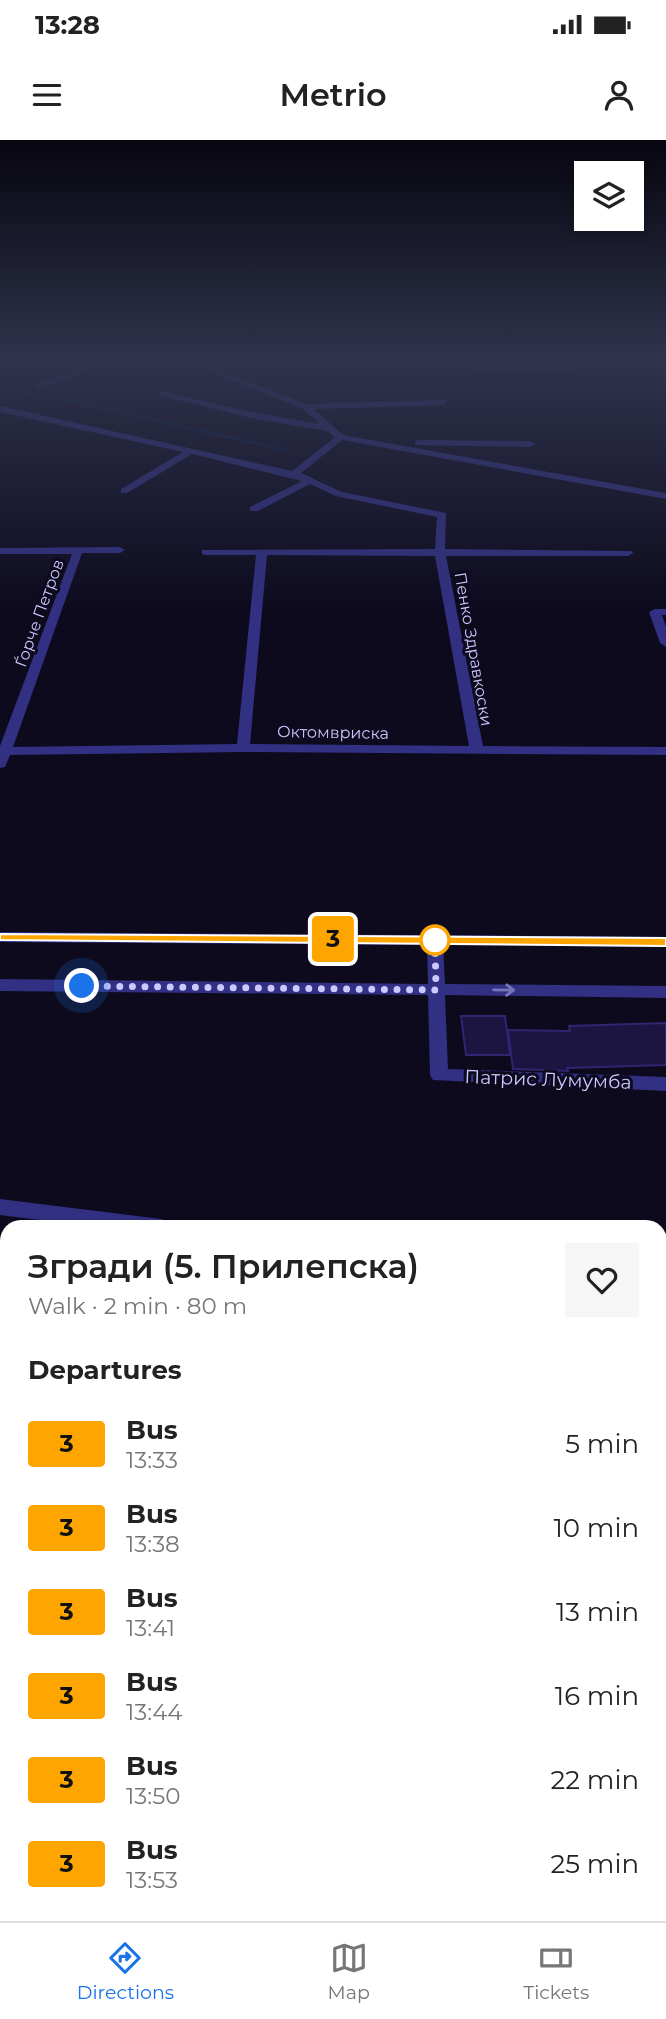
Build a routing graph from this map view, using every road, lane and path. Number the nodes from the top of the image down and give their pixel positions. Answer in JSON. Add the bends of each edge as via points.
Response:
{"nodes":[{"id":1,"x":159,"y":444,"type":"edge"},
{"id":2,"x":331,"y":444,"type":"edge"},
{"id":3,"x":375,"y":444,"type":"edge"},
{"id":4,"x":191,"y":451,"type":"junction"},
{"id":5,"x":293,"y":474,"type":"junction"},
{"id":6,"x":307,"y":482,"type":"junction"},
{"id":7,"x":124,"y":491,"type":"dead end"},
{"id":8,"x":666,"y":496,"type":"edge"},
{"id":9,"x":254,"y":509,"type":"dead end"},
{"id":10,"x":0,"y":551,"type":"edge"},
{"id":11,"x":78,"y":551,"type":"junction"},
{"id":12,"x":120,"y":551,"type":"dead end"},
{"id":13,"x":206,"y":552,"type":"dead end"},
{"id":14,"x":262,"y":552,"type":"junction"},
{"id":15,"x":440,"y":553,"type":"junction"},
{"id":16,"x":628,"y":553,"type":"dead end"},
{"id":17,"x":666,"y":612,"type":"edge"},
{"id":18,"x":666,"y":643,"type":"edge"},
{"id":19,"x":243,"y":748,"type":"junction"},
{"id":20,"x":477,"y":751,"type":"junction"},
{"id":21,"x":666,"y":751,"type":"edge"},
{"id":22,"x":2,"y":755,"type":"edge"},
{"id":23,"x":0,"y":937,"type":"edge"},
{"id":24,"x":435,"y":940,"type":"junction"},
{"id":25,"x":666,"y":942,"type":"edge"},
{"id":26,"x":0,"y":985,"type":"edge"},
{"id":27,"x":436,"y":990,"type":"junction"},
{"id":28,"x":666,"y":992,"type":"edge"},
{"id":29,"x":666,"y":1084,"type":"edge"},
{"id":30,"x":0,"y":1207,"type":"edge"},
{"id":31,"x":105,"y":1220,"type":"edge"}],
"edges":[{"from":1,"to":4,"type":"street"},
{"from":2,"to":5,"type":"street"},
{"from":3,"to":8,"type":"street"},
{"from":4,"to":5,"type":"street"},
{"from":4,"to":7,"type":"street"},
{"from":5,"to":6,"type":"street"},
{"from":6,"to":9,"type":"street"},
{"from":6,"to":15,"type":"street","via":[[339,494],[442,515]]},
{"from":10,"to":11,"type":"street","name":"Ѓорче Петров"},
{"from":11,"to":12,"type":"street","name":"Ѓорче Петров"},
{"from":11,"to":22,"type":"street","name":"Ѓорче Петров"},
{"from":13,"to":14,"type":"street","name":"Пенко Здравкоски"},
{"from":14,"to":15,"type":"street","name":"Пенко Здравкоски"},
{"from":14,"to":19,"type":"street"},
{"from":15,"to":16,"type":"street","name":"Пенко Здравкоски"},
{"from":15,"to":20,"type":"street","name":"Пенко Здравкоски"},
{"from":17,"to":18,"type":"street","via":[[655,612]]},
{"from":19,"to":20,"type":"street","name":"Октомвриска"},
{"from":19,"to":22,"type":"street","name":"Октомвриска"},
{"from":20,"to":21,"type":"street","name":"Октомвриска"},
{"from":23,"to":24,"type":"street"},
{"from":24,"to":25,"type":"street"},
{"from":24,"to":27,"type":"street","name":"Патрис Лумумба"},
{"from":26,"to":27,"type":"street"},
{"from":27,"to":28,"type":"street","one_way":true},
{"from":27,"to":29,"type":"street","name":"Патрис Лумумба","via":[[439,1075]]},
{"from":30,"to":31,"type":"street"}]}
